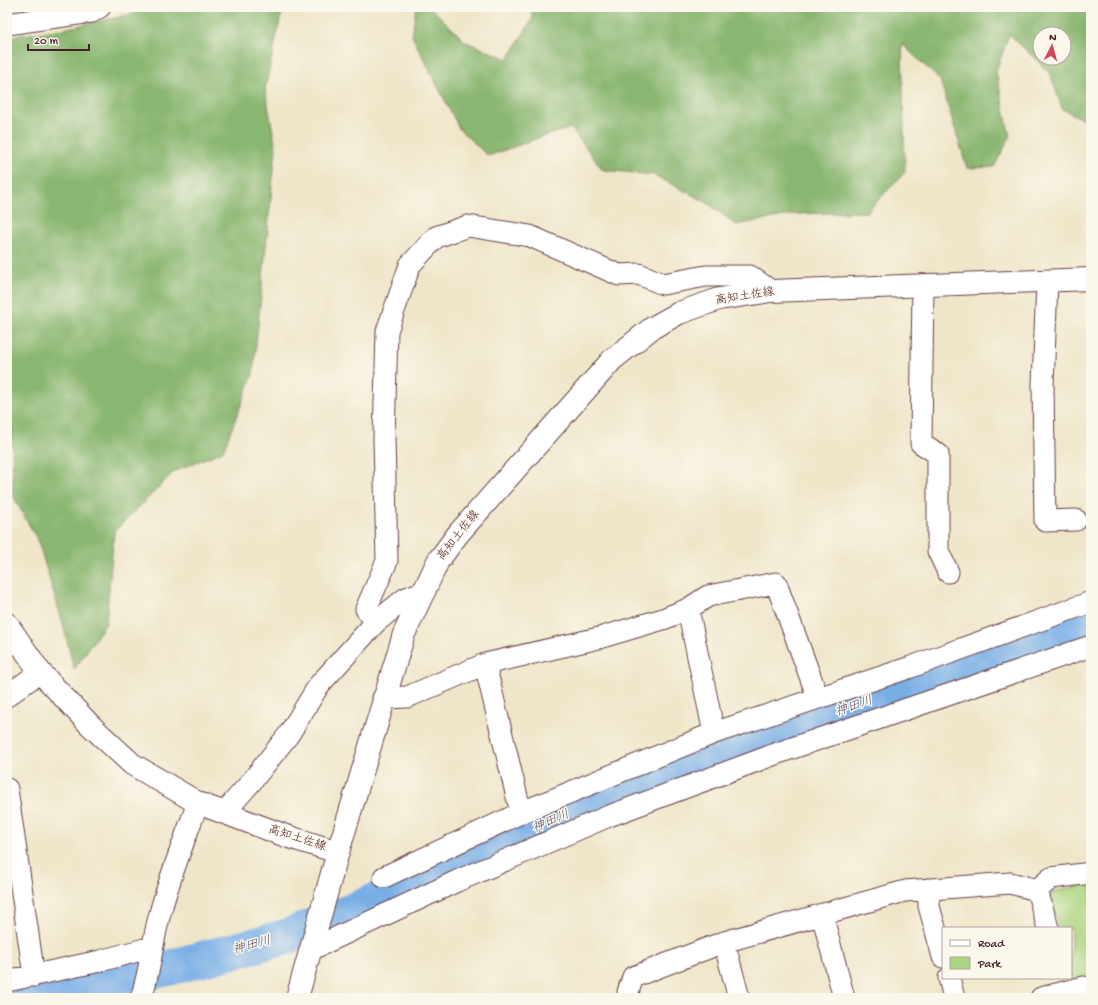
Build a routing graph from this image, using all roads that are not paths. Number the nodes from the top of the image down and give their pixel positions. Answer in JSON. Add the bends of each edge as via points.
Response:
{"nodes":[{"id":1,"x":100,"y":7,"type":"edge"},
{"id":2,"x":7,"y":24,"type":"edge"},
{"id":3,"x":1091,"y":279,"type":"edge"},
{"id":4,"x":1047,"y":281,"type":"junction"},
{"id":5,"x":923,"y":285,"type":"junction"},
{"id":6,"x":771,"y":291,"type":"junction"},
{"id":7,"x":1076,"y":520,"type":"dead end"},
{"id":8,"x":948,"y":572,"type":"dead end"},
{"id":9,"x":425,"y":591,"type":"junction"},
{"id":10,"x":1091,"y":602,"type":"edge"},
{"id":11,"x":688,"y":609,"type":"junction"},
{"id":12,"x":376,"y":622,"type":"junction"},
{"id":13,"x":7,"y":624,"type":"edge"},
{"id":14,"x":1091,"y":646,"type":"edge"},
{"id":15,"x":485,"y":664,"type":"junction"},
{"id":16,"x":40,"y":672,"type":"junction"},
{"id":17,"x":7,"y":696,"type":"edge"},
{"id":18,"x":383,"y":698,"type":"junction"},
{"id":19,"x":818,"y":698,"type":"junction"},
{"id":20,"x":714,"y":733,"type":"junction"},
{"id":21,"x":7,"y":789,"type":"edge"},
{"id":22,"x":198,"y":803,"type":"junction"},
{"id":23,"x":525,"y":811,"type":"junction"},
{"id":24,"x":224,"y":813,"type":"junction"},
{"id":25,"x":338,"y":852,"type":"junction"},
{"id":26,"x":13,"y":871,"type":"edge"},
{"id":27,"x":1091,"y":873,"type":"edge"},
{"id":28,"x":384,"y":877,"type":"dead end"},
{"id":29,"x":928,"y":888,"type":"junction"},
{"id":30,"x":1037,"y":890,"type":"junction"},
{"id":31,"x":822,"y":914,"type":"junction"},
{"id":32,"x":1048,"y":927,"type":"edge"},
{"id":33,"x":724,"y":942,"type":"junction"},
{"id":34,"x":313,"y":943,"type":"junction"},
{"id":35,"x":151,"y":953,"type":"junction"},
{"id":36,"x":942,"y":953,"type":"edge"},
{"id":37,"x":34,"y":976,"type":"junction"},
{"id":38,"x":949,"y":979,"type":"edge"},
{"id":39,"x":7,"y":981,"type":"edge"},
{"id":40,"x":1064,"y":985,"type":"edge"},
{"id":41,"x":144,"y":989,"type":"edge"},
{"id":42,"x":1091,"y":989,"type":"edge"},
{"id":43,"x":297,"y":998,"type":"edge"},
{"id":44,"x":629,"y":998,"type":"edge"},
{"id":45,"x":739,"y":998,"type":"edge"},
{"id":46,"x":844,"y":998,"type":"edge"},
{"id":47,"x":954,"y":998,"type":"edge"},
{"id":48,"x":1041,"y":998,"type":"edge"}],
"edges":[{"from":1,"to":2,"type":"street","via":[[92,12]]},
{"from":3,"to":4,"type":"main road","name":"高知土佐線"},
{"from":4,"to":5,"type":"main road","name":"高知土佐線"},
{"from":4,"to":7,"type":"street","via":[[1043,385],[1045,521]]},
{"from":5,"to":6,"type":"main road","name":"高知土佐線"},
{"from":5,"to":8,"type":"street","via":[[921,443],[938,454],[938,551]]},
{"from":6,"to":9,"type":"main road","name":"高知土佐線","via":[[719,299],[679,313],[652,328],[612,360],[458,534],[438,561]]},
{"from":6,"to":12,"type":"street","via":[[750,276],[706,276],[663,284],[639,274],[619,275],[530,236],[468,226],[436,237],[410,265],[387,331],[384,438],[387,561],[366,609]]},
{"from":9,"to":12,"type":"street","via":[[406,598]]},
{"from":9,"to":18,"type":"main road","name":"高知土佐線","via":[[404,634]]},
{"from":10,"to":19,"type":"street"},
{"from":11,"to":15,"type":"street","via":[[599,638]]},
{"from":11,"to":19,"type":"street","via":[[708,596],[776,583]]},
{"from":11,"to":20,"type":"street"},
{"from":12,"to":24,"type":"street","via":[[320,685],[288,734]]},
{"from":13,"to":16,"type":"main road","name":"高知土佐線"},
{"from":14,"to":34,"type":"street","via":[[778,753],[609,816]]},
{"from":15,"to":18,"type":"street","via":[[407,697]]},
{"from":15,"to":23,"type":"street","via":[[518,801]]},
{"from":16,"to":17,"type":"street"},
{"from":16,"to":22,"type":"main road","name":"高知土佐線","via":[[90,725],[132,764]]},
{"from":18,"to":25,"type":"main road","name":"高知土佐線"},
{"from":19,"to":20,"type":"street"},
{"from":20,"to":23,"type":"street"},
{"from":21,"to":26,"type":"street"},
{"from":22,"to":24,"type":"main road","name":"高知土佐線"},
{"from":22,"to":35,"type":"street","via":[[177,857]]},
{"from":23,"to":28,"type":"street"},
{"from":24,"to":25,"type":"main road","name":"高知土佐線"},
{"from":25,"to":34,"type":"main road"},
{"from":26,"to":37,"type":"street"},
{"from":27,"to":30,"type":"street","via":[[1051,878]]},
{"from":29,"to":30,"type":"street","via":[[1010,883]]},
{"from":29,"to":31,"type":"street","via":[[905,891]]},
{"from":29,"to":36,"type":"street"},
{"from":30,"to":32,"type":"street"},
{"from":31,"to":33,"type":"street"},
{"from":31,"to":46,"type":"street"},
{"from":33,"to":44,"type":"street","via":[[633,977],[628,992]]},
{"from":33,"to":45,"type":"street"},
{"from":34,"to":43,"type":"main road"},
{"from":35,"to":37,"type":"street"},
{"from":35,"to":41,"type":"street"},
{"from":37,"to":39,"type":"street"},
{"from":38,"to":47,"type":"street"},
{"from":40,"to":42,"type":"street"},
{"from":40,"to":48,"type":"street"}]}
